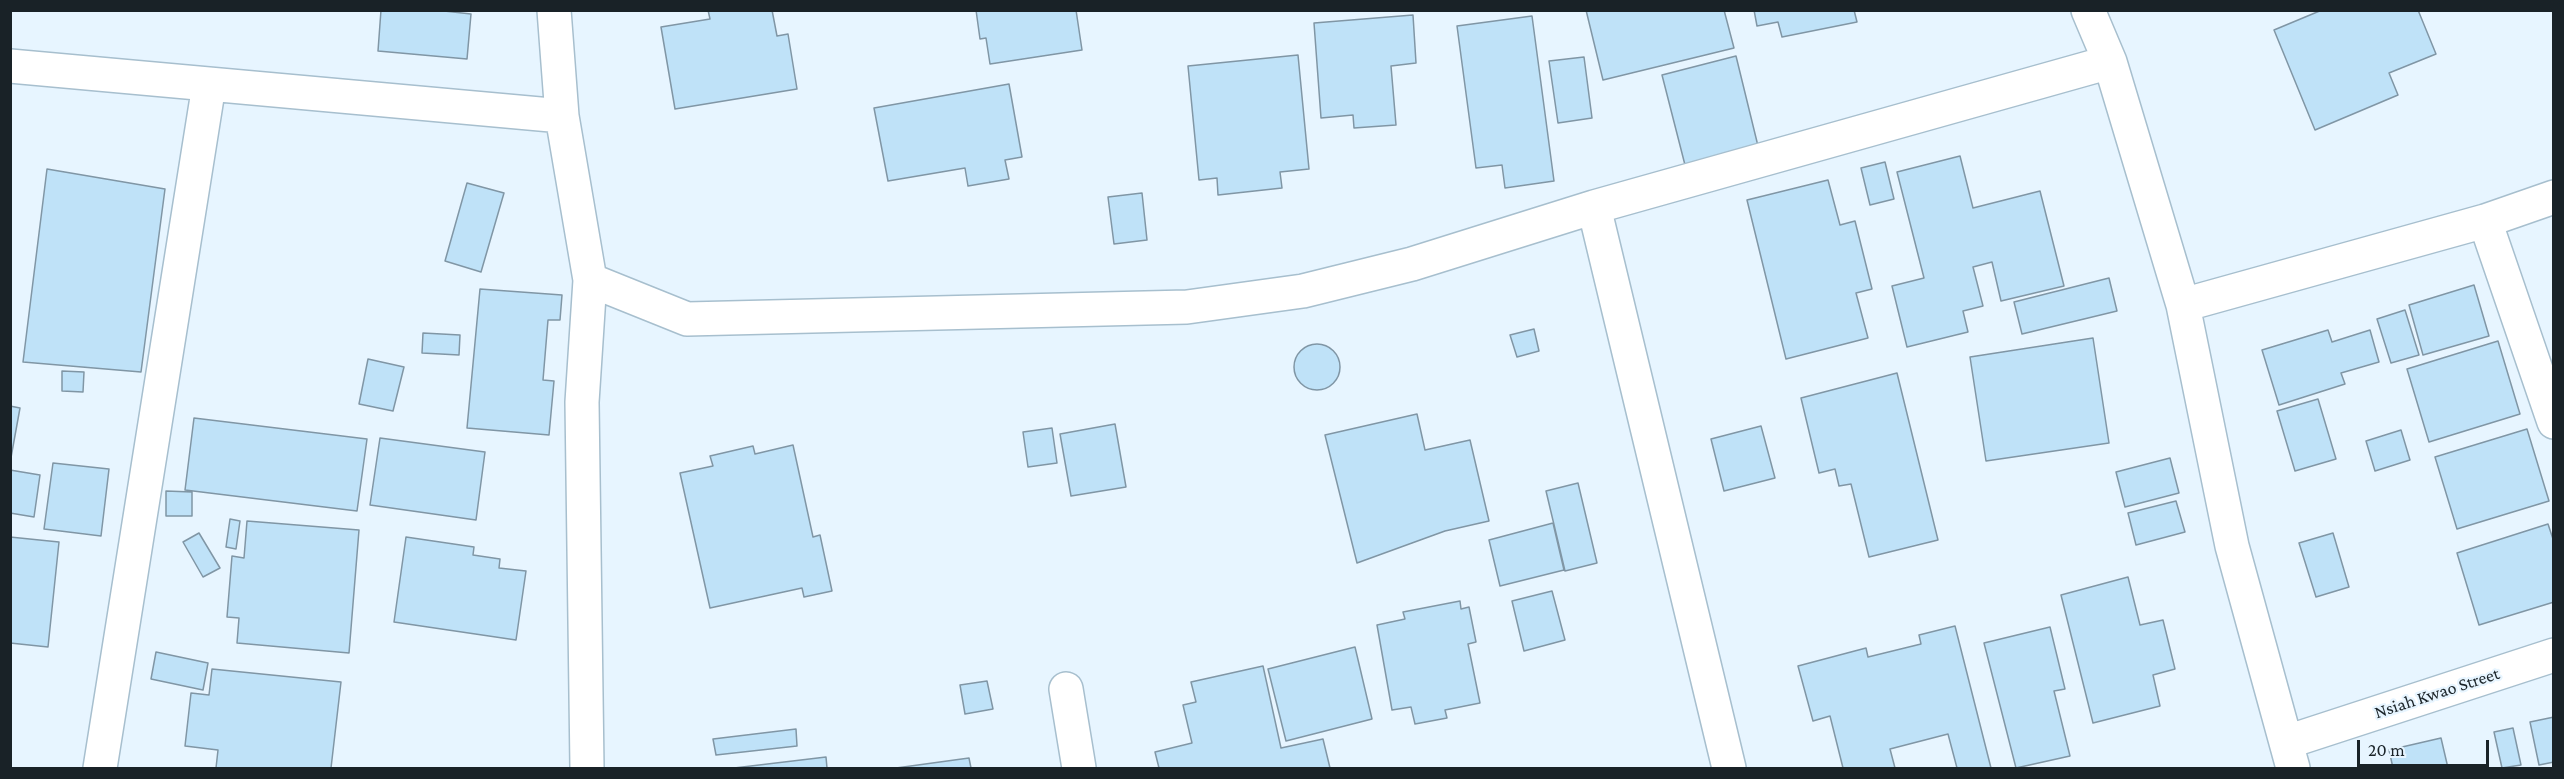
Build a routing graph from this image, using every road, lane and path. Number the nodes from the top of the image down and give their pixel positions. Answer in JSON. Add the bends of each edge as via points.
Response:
{"nodes":[{"id":1,"x":554,"y":10,"type":"edge"},
{"id":2,"x":2088,"y":10,"type":"edge"},
{"id":3,"x":2110,"y":62,"type":"junction"},
{"id":4,"x":10,"y":66,"type":"edge"},
{"id":5,"x":209,"y":85,"type":"junction"},
{"id":6,"x":562,"y":116,"type":"junction"},
{"id":7,"x":2553,"y":197,"type":"edge"},
{"id":8,"x":1594,"y":207,"type":"junction"},
{"id":9,"x":2485,"y":221,"type":"junction"},
{"id":10,"x":590,"y":280,"type":"junction"},
{"id":11,"x":2183,"y":305,"type":"junction"},
{"id":12,"x":2553,"y":422,"type":"edge"},
{"id":13,"x":2553,"y":655,"type":"edge"},
{"id":14,"x":1066,"y":689,"type":"dead end"},
{"id":15,"x":2290,"y":755,"type":"edge"},
{"id":16,"x":100,"y":768,"type":"edge"},
{"id":17,"x":587,"y":768,"type":"edge"},
{"id":18,"x":1079,"y":768,"type":"edge"},
{"id":19,"x":1729,"y":768,"type":"edge"}],
"edges":[{"from":1,"to":6,"type":"street"},
{"from":2,"to":3,"type":"street"},
{"from":3,"to":8,"type":"street"},
{"from":3,"to":11,"type":"street"},
{"from":4,"to":5,"type":"street"},
{"from":5,"to":6,"type":"street"},
{"from":5,"to":16,"type":"street"},
{"from":6,"to":10,"type":"street"},
{"from":7,"to":9,"type":"street"},
{"from":8,"to":10,"type":"street","via":[[1303,291],[1187,307],[687,319]]},
{"from":8,"to":19,"type":"street"},
{"from":9,"to":11,"type":"street"},
{"from":9,"to":12,"type":"street"},
{"from":10,"to":17,"type":"street","via":[[582,402]]},
{"from":11,"to":15,"type":"street","via":[[2232,546]]},
{"from":13,"to":15,"type":"street","name":"Nsiah Kwao Street"},
{"from":14,"to":18,"type":"street"}]}
